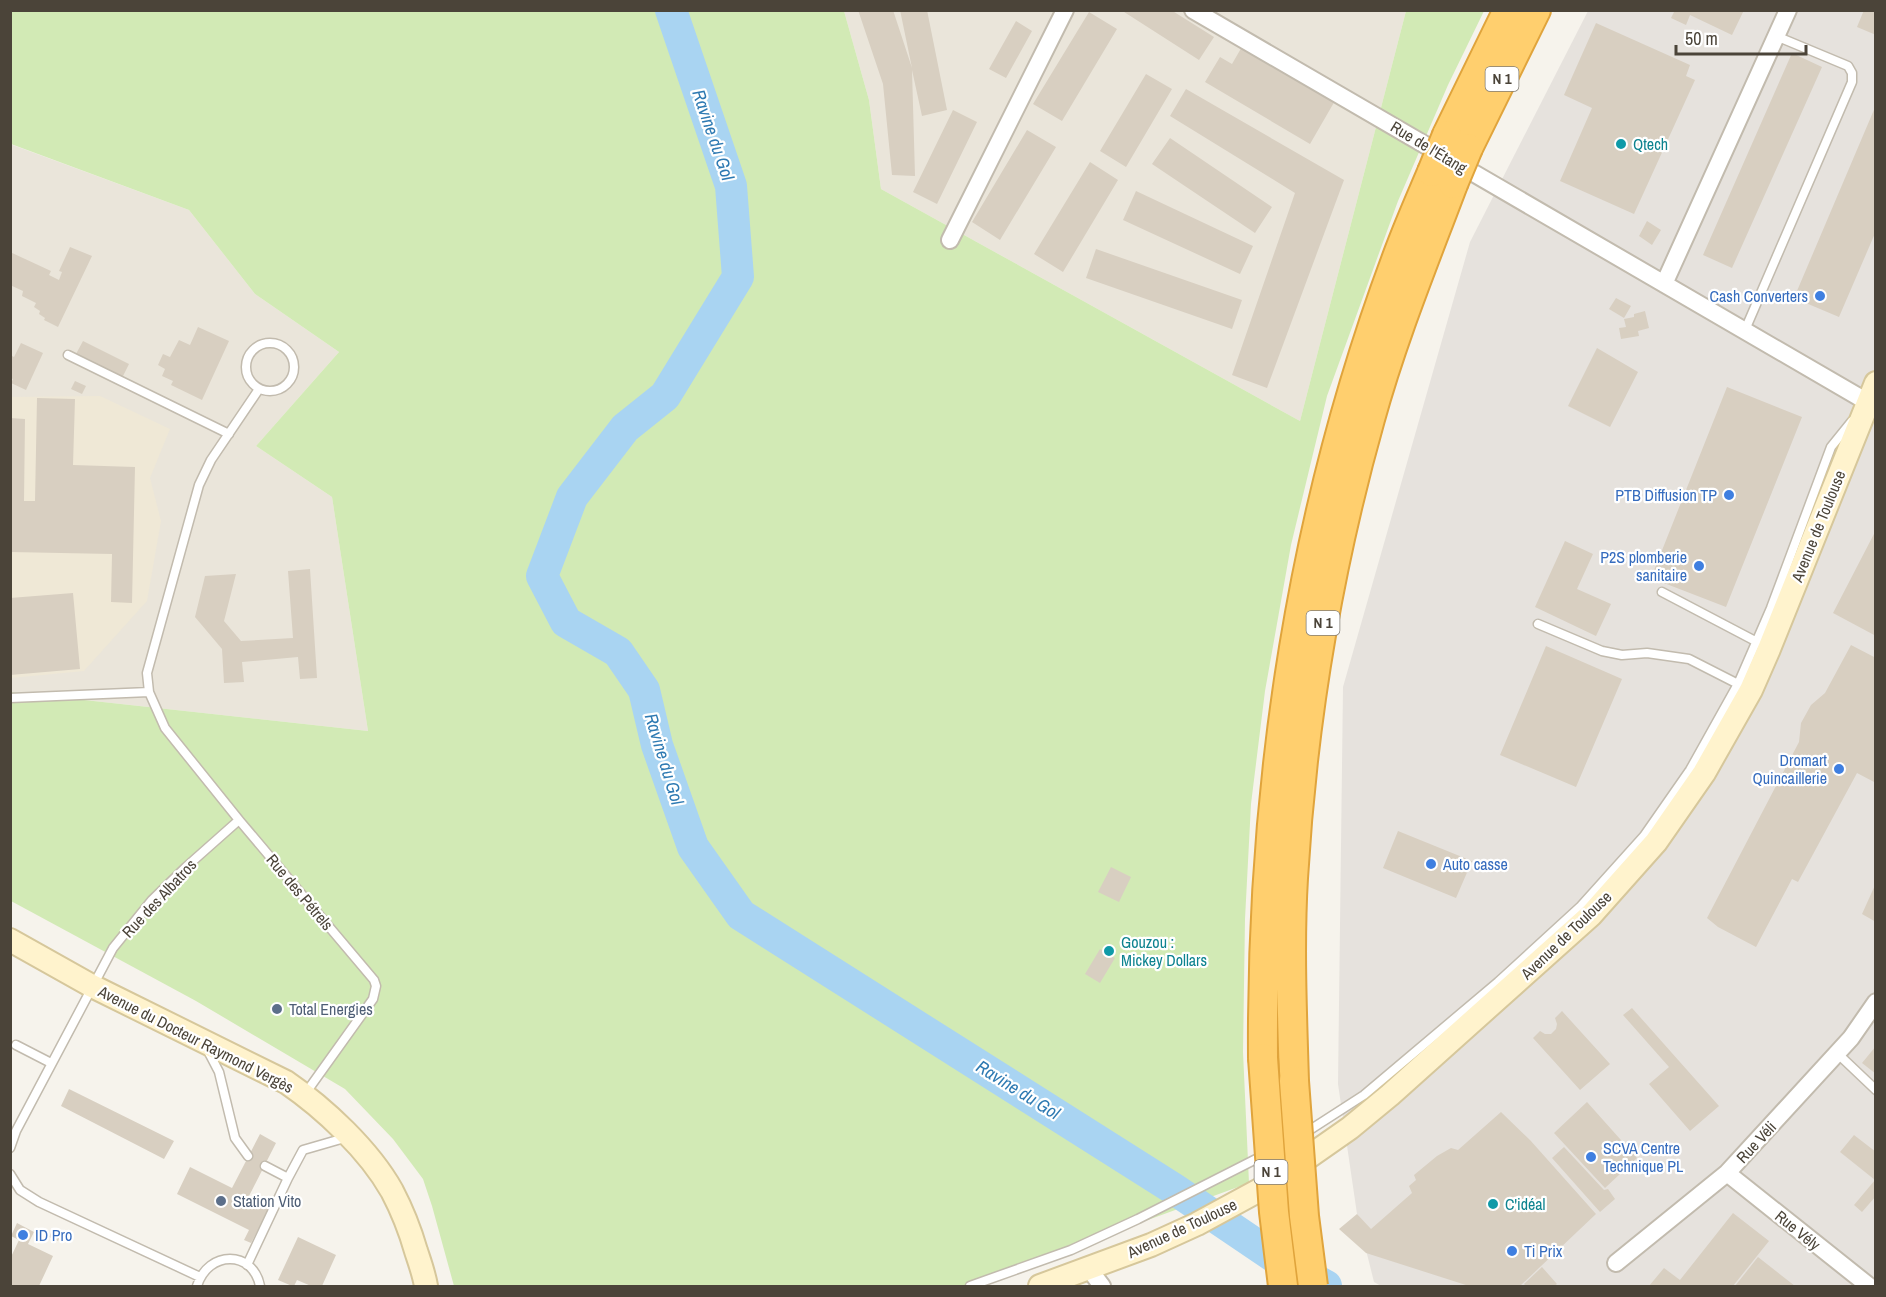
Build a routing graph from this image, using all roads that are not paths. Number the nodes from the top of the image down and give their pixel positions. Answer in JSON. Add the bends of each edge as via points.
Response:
{"nodes":[{"id":1,"x":1065,"y":10,"type":"edge"},
{"id":2,"x":1193,"y":10,"type":"edge"},
{"id":3,"x":1508,"y":10,"type":"edge"},
{"id":4,"x":1536,"y":10,"type":"edge"},
{"id":5,"x":1788,"y":10,"type":"edge"},
{"id":6,"x":1776,"y":36,"type":"junction"},
{"id":7,"x":1458,"y":141,"type":"junction"},
{"id":8,"x":1443,"y":178,"type":"junction"},
{"id":9,"x":950,"y":240,"type":"dead end"},
{"id":10,"x":1664,"y":284,"type":"junction"},
{"id":11,"x":1745,"y":330,"type":"junction"},
{"id":12,"x":68,"y":355,"type":"dead end"},
{"id":13,"x":259,"y":389,"type":"junction"},
{"id":14,"x":1873,"y":397,"type":"edge"},
{"id":15,"x":230,"y":434,"type":"junction"},
{"id":16,"x":1662,"y":592,"type":"dead end"},
{"id":17,"x":1538,"y":624,"type":"dead end"},
{"id":18,"x":1763,"y":646,"type":"junction"},
{"id":19,"x":1744,"y":687,"type":"junction"},
{"id":20,"x":149,"y":692,"type":"junction"},
{"id":21,"x":10,"y":698,"type":"edge"},
{"id":22,"x":239,"y":820,"type":"junction"},
{"id":23,"x":10,"y":940,"type":"edge"},
{"id":24,"x":92,"y":986,"type":"junction"},
{"id":25,"x":1875,"y":1002,"type":"edge"},
{"id":26,"x":203,"y":1041,"type":"junction"},
{"id":27,"x":16,"y":1045,"type":"dead end"},
{"id":28,"x":1838,"y":1053,"type":"junction"},
{"id":29,"x":51,"y":1064,"type":"junction"},
{"id":30,"x":1875,"y":1090,"type":"edge"},
{"id":31,"x":305,"y":1095,"type":"junction"},
{"id":32,"x":349,"y":1136,"type":"junction"},
{"id":33,"x":1289,"y":1142,"type":"dead end"},
{"id":34,"x":1280,"y":1147,"type":"dead end"},
{"id":35,"x":10,"y":1148,"type":"edge"},
{"id":36,"x":248,"y":1156,"type":"dead end"},
{"id":37,"x":265,"y":1166,"type":"dead end"},
{"id":38,"x":1727,"y":1173,"type":"junction"},
{"id":39,"x":10,"y":1174,"type":"edge"},
{"id":40,"x":288,"y":1178,"type":"junction"},
{"id":41,"x":1616,"y":1263,"type":"dead end"},
{"id":42,"x":247,"y":1265,"type":"junction"},
{"id":43,"x":200,"y":1277,"type":"junction"},
{"id":44,"x":1095,"y":1278,"type":"edge"},
{"id":45,"x":197,"y":1287,"type":"edge"},
{"id":46,"x":260,"y":1287,"type":"edge"},
{"id":47,"x":426,"y":1287,"type":"edge"},
{"id":48,"x":970,"y":1287,"type":"edge"},
{"id":49,"x":1040,"y":1287,"type":"edge"},
{"id":50,"x":1283,"y":1287,"type":"edge"},
{"id":51,"x":1313,"y":1287,"type":"edge"},
{"id":52,"x":1869,"y":1287,"type":"edge"}],
"edges":[{"from":1,"to":9,"type":"street"},
{"from":2,"to":10,"type":"street","name":"Rue de l'Étang"},
{"from":3,"to":7,"type":"highway","number":"N 1"},
{"from":4,"to":7,"type":"highway","number":"N 1"},
{"from":5,"to":6,"type":"street"},
{"from":6,"to":10,"type":"street"},
{"from":6,"to":11,"type":"lane","via":[[1848,66],[1852,82]]},
{"from":7,"to":8,"type":"highway","number":"N 1","bridge":true},
{"from":8,"to":50,"type":"highway","number":"N 1","bridge":true,"via":[[1399,252],[1370,335],[1307,570],[1286,695],[1277,764],[1262,986],[1263,1058]]},
{"from":8,"to":51,"type":"highway","number":"N 1","bridge":true,"via":[[1406,310],[1370,418],[1333,570],[1303,756],[1293,879],[1291,992],[1304,1216]]},
{"from":10,"to":11,"type":"street","name":"Rue de l'Étang"},
{"from":11,"to":14,"type":"street","name":"Rue de l'Étang"},
{"from":12,"to":15,"type":"lane"},
{"from":13,"to":13,"type":"lane","via":[[270,392],[289,383],[294,362],[281,345],[270,342],[251,351],[246,372]]},
{"from":13,"to":15,"type":"lane","name":"Rue des Pétrels"},
{"from":14,"to":18,"type":"main road","name":"Avenue de Toulouse"},
{"from":15,"to":20,"type":"lane","name":"Rue des Pétrels","via":[[199,485],[148,667]]},
{"from":16,"to":18,"type":"lane"},
{"from":17,"to":19,"type":"lane","via":[[1602,651],[1689,659]]},
{"from":18,"to":19,"type":"main road","name":"Avenue de Toulouse"},
{"from":19,"to":33,"type":"lane","via":[[1644,836],[1581,906],[1364,1095]]},
{"from":19,"to":44,"type":"main road","name":"Avenue de Toulouse","via":[[1704,773],[1656,842],[1591,915],[1350,1128],[1267,1186]]},
{"from":20,"to":21,"type":"lane"},
{"from":20,"to":22,"type":"lane","name":"Rue des Pétrels","via":[[165,728]]},
{"from":22,"to":24,"type":"lane","name":"Rue des Albatros","via":[[152,900],[113,948]]},
{"from":22,"to":31,"type":"lane","name":"Rue des Pétrels","via":[[376,987],[373,999]]},
{"from":23,"to":24,"type":"main road","name":"Avenue du Docteur Raymond Vergès"},
{"from":24,"to":26,"type":"main road","name":"Avenue du Docteur Raymond Vergès"},
{"from":24,"to":29,"type":"lane","name":"Rue des Albatros"},
{"from":25,"to":28,"type":"street","name":"Rue Véli"},
{"from":26,"to":31,"type":"main road","name":"Avenue du Docteur Raymond Vergès"},
{"from":26,"to":36,"type":"lane","via":[[219,1072],[235,1138]]},
{"from":27,"to":29,"type":"lane"},
{"from":28,"to":30,"type":"lane"},
{"from":28,"to":38,"type":"street","name":"Rue Véli"},
{"from":29,"to":35,"type":"lane","name":"Rue des Albatros"},
{"from":31,"to":32,"type":"main road","name":"Avenue du Docteur Raymond Vergès"},
{"from":32,"to":40,"type":"lane","via":[[303,1150]]},
{"from":32,"to":47,"type":"main road","name":"Avenue du Docteur Raymond Vergès","via":[[392,1190],[409,1227]]},
{"from":34,"to":48,"type":"lane","via":[[1071,1250]]},
{"from":37,"to":40,"type":"lane"},
{"from":38,"to":41,"type":"street","name":"Rue Véli"},
{"from":38,"to":52,"type":"street","name":"Rue Vély"},
{"from":39,"to":43,"type":"lane","via":[[20,1190],[39,1202]]},
{"from":40,"to":42,"type":"lane"},
{"from":42,"to":43,"type":"lane","via":[[221,1260],[205,1269]]},
{"from":42,"to":46,"type":"lane"},
{"from":43,"to":45,"type":"lane"},
{"from":44,"to":49,"type":"main road","name":"Avenue de Toulouse"}]}
